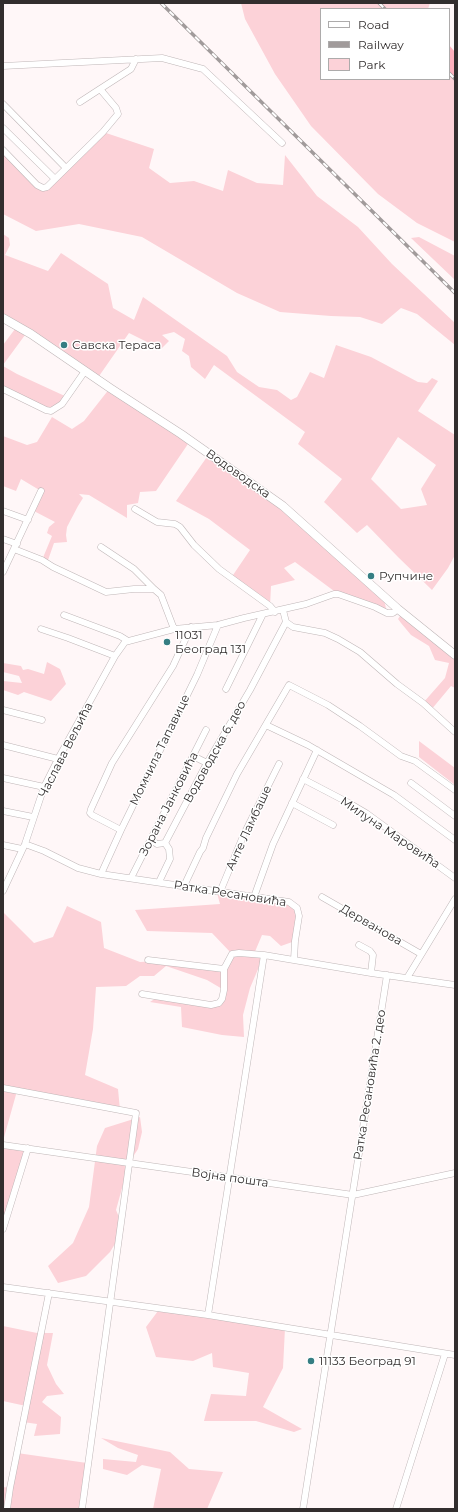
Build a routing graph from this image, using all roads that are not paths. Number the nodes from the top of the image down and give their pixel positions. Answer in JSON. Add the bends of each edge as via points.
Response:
{"nodes":[{"id":1,"x":136,"y":59,"type":"junction"},
{"id":2,"x":3,"y":66,"type":"edge"},
{"id":3,"x":100,"y":89,"type":"junction"},
{"id":4,"x":80,"y":102,"type":"dead end"},
{"id":5,"x":3,"y":104,"type":"edge"},
{"id":6,"x":3,"y":128,"type":"edge"},
{"id":7,"x":282,"y":142,"type":"dead end"},
{"id":8,"x":3,"y":150,"type":"edge"},
{"id":9,"x":66,"y":168,"type":"junction"},
{"id":10,"x":55,"y":179,"type":"junction"},
{"id":11,"x":3,"y":318,"type":"edge"},
{"id":12,"x":85,"y":371,"type":"junction"},
{"id":13,"x":3,"y":389,"type":"edge"},
{"id":14,"x":41,"y":491,"type":"dead end"},
{"id":15,"x":135,"y":509,"type":"dead end"},
{"id":16,"x":3,"y":511,"type":"edge"},
{"id":17,"x":28,"y":520,"type":"junction"},
{"id":18,"x":3,"y":539,"type":"edge"},
{"id":19,"x":15,"y":546,"type":"junction"},
{"id":20,"x":101,"y":547,"type":"dead end"},
{"id":21,"x":3,"y":572,"type":"edge"},
{"id":22,"x":154,"y":589,"type":"junction"},
{"id":23,"x":398,"y":609,"type":"junction"},
{"id":24,"x":283,"y":610,"type":"junction"},
{"id":25,"x":275,"y":612,"type":"junction"},
{"id":26,"x":263,"y":614,"type":"junction"},
{"id":27,"x":64,"y":615,"type":"dead end"},
{"id":28,"x":286,"y":622,"type":"junction"},
{"id":29,"x":218,"y":625,"type":"junction"},
{"id":30,"x":191,"y":627,"type":"junction"},
{"id":31,"x":41,"y":629,"type":"dead end"},
{"id":32,"x":174,"y":629,"type":"junction"},
{"id":33,"x":128,"y":641,"type":"junction"},
{"id":34,"x":455,"y":654,"type":"edge"},
{"id":35,"x":115,"y":656,"type":"junction"},
{"id":36,"x":226,"y":689,"type":"dead end"},
{"id":37,"x":3,"y":710,"type":"edge"},
{"id":38,"x":42,"y":720,"type":"dead end"},
{"id":39,"x":266,"y":725,"type":"junction"},
{"id":40,"x":206,"y":730,"type":"dead end"},
{"id":41,"x":455,"y":732,"type":"edge"},
{"id":42,"x":3,"y":745,"type":"edge"},
{"id":43,"x":316,"y":750,"type":"junction"},
{"id":44,"x":193,"y":756,"type":"junction"},
{"id":45,"x":58,"y":759,"type":"junction"},
{"id":46,"x":207,"y":763,"type":"junction"},
{"id":47,"x":279,"y":764,"type":"dead end"},
{"id":48,"x":3,"y":778,"type":"edge"},
{"id":49,"x":303,"y":779,"type":"junction"},
{"id":50,"x":411,"y":783,"type":"dead end"},
{"id":51,"x":44,"y":787,"type":"junction"},
{"id":52,"x":455,"y":790,"type":"edge"},
{"id":53,"x":292,"y":803,"type":"junction"},
{"id":54,"x":3,"y":811,"type":"edge"},
{"id":55,"x":455,"y":816,"type":"edge"},
{"id":56,"x":33,"y":817,"type":"junction"},
{"id":57,"x":333,"y":825,"type":"dead end"},
{"id":58,"x":121,"y":830,"type":"junction"},
{"id":59,"x":150,"y":840,"type":"junction"},
{"id":60,"x":455,"y":840,"type":"edge"},
{"id":61,"x":165,"y":843,"type":"junction"},
{"id":62,"x":3,"y":845,"type":"edge"},
{"id":63,"x":24,"y":847,"type":"junction"},
{"id":64,"x":102,"y":874,"type":"junction"},
{"id":65,"x":131,"y":878,"type":"junction"},
{"id":66,"x":455,"y":878,"type":"edge"},
{"id":67,"x":6,"y":880,"type":"edge"},
{"id":68,"x":159,"y":882,"type":"junction"},
{"id":69,"x":184,"y":886,"type":"junction"},
{"id":70,"x":3,"y":891,"type":"edge"},
{"id":71,"x":220,"y":892,"type":"junction"},
{"id":72,"x":254,"y":897,"type":"junction"},
{"id":73,"x":322,"y":897,"type":"dead end"},
{"id":74,"x":455,"y":899,"type":"edge"},
{"id":75,"x":359,"y":945,"type":"dead end"},
{"id":76,"x":421,"y":954,"type":"junction"},
{"id":77,"x":264,"y":955,"type":"junction"},
{"id":78,"x":148,"y":960,"type":"dead end"},
{"id":79,"x":294,"y":960,"type":"junction"},
{"id":80,"x":224,"y":969,"type":"junction"},
{"id":81,"x":371,"y":973,"type":"junction"},
{"id":82,"x":387,"y":975,"type":"junction"},
{"id":83,"x":407,"y":978,"type":"junction"},
{"id":84,"x":455,"y":985,"type":"edge"},
{"id":85,"x":142,"y":994,"type":"dead end"},
{"id":86,"x":3,"y":1088,"type":"edge"},
{"id":87,"x":3,"y":1145,"type":"edge"},
{"id":88,"x":28,"y":1148,"type":"junction"},
{"id":89,"x":129,"y":1164,"type":"junction"},
{"id":90,"x":455,"y":1174,"type":"edge"},
{"id":91,"x":229,"y":1178,"type":"junction"},
{"id":92,"x":353,"y":1195,"type":"junction"},
{"id":93,"x":3,"y":1229,"type":"edge"},
{"id":94,"x":3,"y":1286,"type":"edge"},
{"id":95,"x":49,"y":1293,"type":"junction"},
{"id":96,"x":110,"y":1302,"type":"junction"},
{"id":97,"x":208,"y":1315,"type":"junction"},
{"id":98,"x":330,"y":1336,"type":"junction"},
{"id":99,"x":445,"y":1354,"type":"junction"},
{"id":100,"x":455,"y":1355,"type":"edge"},
{"id":101,"x":7,"y":1509,"type":"edge"},
{"id":102,"x":82,"y":1509,"type":"edge"},
{"id":103,"x":303,"y":1509,"type":"edge"},
{"id":104,"x":396,"y":1509,"type":"edge"}],
"edges":[{"from":1,"to":2,"type":"street"},
{"from":1,"to":3,"type":"street","via":[[131,69]]},
{"from":1,"to":7,"type":"street","via":[[162,58],[203,69]]},
{"from":3,"to":4,"type":"street"},
{"from":3,"to":9,"type":"street","via":[[118,114]]},
{"from":5,"to":9,"type":"street"},
{"from":6,"to":10,"type":"street"},
{"from":8,"to":10,"type":"street","via":[[37,185],[47,187]]},
{"from":9,"to":10,"type":"street"},
{"from":11,"to":12,"type":"main road","name":"Водоводска"},
{"from":12,"to":13,"type":"street","via":[[62,404],[52,411]]},
{"from":12,"to":23,"type":"main road","name":"Водоводска","via":[[181,434],[283,506]]},
{"from":14,"to":17,"type":"street"},
{"from":15,"to":25,"type":"street","via":[[157,522],[180,527],[219,569]]},
{"from":16,"to":17,"type":"street"},
{"from":17,"to":19,"type":"street"},
{"from":18,"to":19,"type":"street"},
{"from":19,"to":21,"type":"street"},
{"from":19,"to":22,"type":"street","via":[[106,592],[134,588]]},
{"from":20,"to":22,"type":"street","via":[[134,569]]},
{"from":22,"to":32,"type":"street","via":[[161,595]]},
{"from":23,"to":24,"type":"street","via":[[393,613],[387,613],[334,594]]},
{"from":23,"to":34,"type":"main road","name":"Водоводска"},
{"from":24,"to":25,"type":"street"},
{"from":24,"to":28,"type":"street"},
{"from":25,"to":26,"type":"street"},
{"from":26,"to":29,"type":"street"},
{"from":26,"to":36,"type":"street"},
{"from":27,"to":33,"type":"street"},
{"from":28,"to":41,"type":"street","via":[[293,627],[325,633],[356,650]]},
{"from":28,"to":46,"type":"street","name":"Водоводска 6. део"},
{"from":29,"to":30,"type":"street"},
{"from":29,"to":58,"type":"street","name":"Момчила Тапавице"},
{"from":30,"to":32,"type":"street"},
{"from":30,"to":58,"type":"street","via":[[174,666],[112,763],[91,809],[92,815]]},
{"from":31,"to":35,"type":"street"},
{"from":32,"to":33,"type":"street"},
{"from":33,"to":35,"type":"street","name":"Часлава Вељића"},
{"from":35,"to":45,"type":"street","name":"Часлава Вељића"},
{"from":37,"to":38,"type":"street"},
{"from":39,"to":43,"type":"street"},
{"from":39,"to":52,"type":"street","via":[[289,685],[328,705]]},
{"from":39,"to":69,"type":"street","via":[[237,774]]},
{"from":40,"to":44,"type":"street","name":"Зорана Јанковића"},
{"from":42,"to":45,"type":"street"},
{"from":43,"to":49,"type":"street"},
{"from":43,"to":60,"type":"street","via":[[394,795]]},
{"from":44,"to":46,"type":"street"},
{"from":44,"to":59,"type":"street","name":"Зорана Јанковића"},
{"from":45,"to":51,"type":"street","name":"Часлава Вељића"},
{"from":46,"to":61,"type":"street","name":"Водоводска 6. део"},
{"from":47,"to":71,"type":"street","name":"Анте Ламбаше","via":[[244,834]]},
{"from":48,"to":51,"type":"street"},
{"from":49,"to":53,"type":"street"},
{"from":49,"to":66,"type":"street","name":"Милуна Маровића","via":[[366,813]]},
{"from":50,"to":55,"type":"street"},
{"from":51,"to":56,"type":"street","name":"Часлава Вељића"},
{"from":53,"to":57,"type":"street"},
{"from":53,"to":72,"type":"street","via":[[268,855]]},
{"from":54,"to":56,"type":"street"},
{"from":56,"to":63,"type":"street","name":"Часлава Вељића"},
{"from":58,"to":64,"type":"street","name":"Момчила Тапавице"},
{"from":59,"to":61,"type":"street","via":[[157,844]]},
{"from":59,"to":65,"type":"street","name":"Зорана Јанковића"},
{"from":61,"to":68,"type":"street","via":[[170,849],[170,859]]},
{"from":62,"to":63,"type":"street","name":"Ратка Ресановића"},
{"from":63,"to":64,"type":"street","name":"Ратка Ресановића","via":[[44,851],[78,868]]},
{"from":63,"to":67,"type":"street","name":"Часлава Вељића"},
{"from":64,"to":65,"type":"street","name":"Ратка Ресановића"},
{"from":65,"to":68,"type":"street","name":"Ратка Ресановића"},
{"from":67,"to":70,"type":"street","name":"Часлава Вељића"},
{"from":68,"to":69,"type":"street","name":"Ратка Ресановића"},
{"from":69,"to":71,"type":"street","name":"Ратка Ресановића"},
{"from":71,"to":72,"type":"street","name":"Ратка Ресановића"},
{"from":72,"to":79,"type":"street","name":"Ратка Ресановића","via":[[289,902],[297,908],[299,916]]},
{"from":73,"to":76,"type":"street","name":"Дерванова"},
{"from":74,"to":76,"type":"street"},
{"from":75,"to":81,"type":"street","via":[[373,955]]},
{"from":76,"to":83,"type":"street"},
{"from":77,"to":79,"type":"street"},
{"from":77,"to":80,"type":"street","via":[[232,954]]},
{"from":77,"to":91,"type":"street"},
{"from":78,"to":80,"type":"street"},
{"from":79,"to":81,"type":"street"},
{"from":80,"to":85,"type":"street","via":[[224,990],[219,1003],[211,1005]]},
{"from":81,"to":82,"type":"street"},
{"from":82,"to":83,"type":"street"},
{"from":82,"to":92,"type":"street","name":"Ратка Ресановића 2. део"},
{"from":83,"to":84,"type":"street"},
{"from":86,"to":89,"type":"street","via":[[136,1113]]},
{"from":87,"to":88,"type":"street","name":"Војна пошта"},
{"from":88,"to":89,"type":"street","name":"Војна пошта"},
{"from":88,"to":93,"type":"street"},
{"from":89,"to":91,"type":"street","name":"Војна пошта"},
{"from":89,"to":96,"type":"street"},
{"from":90,"to":92,"type":"street","name":"Војна пошта"},
{"from":91,"to":92,"type":"street","name":"Војна пошта"},
{"from":91,"to":97,"type":"street"},
{"from":92,"to":98,"type":"street","name":"Ратка Ресановића 2. део"},
{"from":94,"to":95,"type":"street"},
{"from":95,"to":96,"type":"street"},
{"from":95,"to":101,"type":"street"},
{"from":96,"to":97,"type":"street"},
{"from":96,"to":102,"type":"street"},
{"from":97,"to":98,"type":"street"},
{"from":98,"to":99,"type":"street"},
{"from":98,"to":103,"type":"street","name":"Ратка Ресановића 2. део"},
{"from":99,"to":100,"type":"street"},
{"from":99,"to":104,"type":"street"}]}
